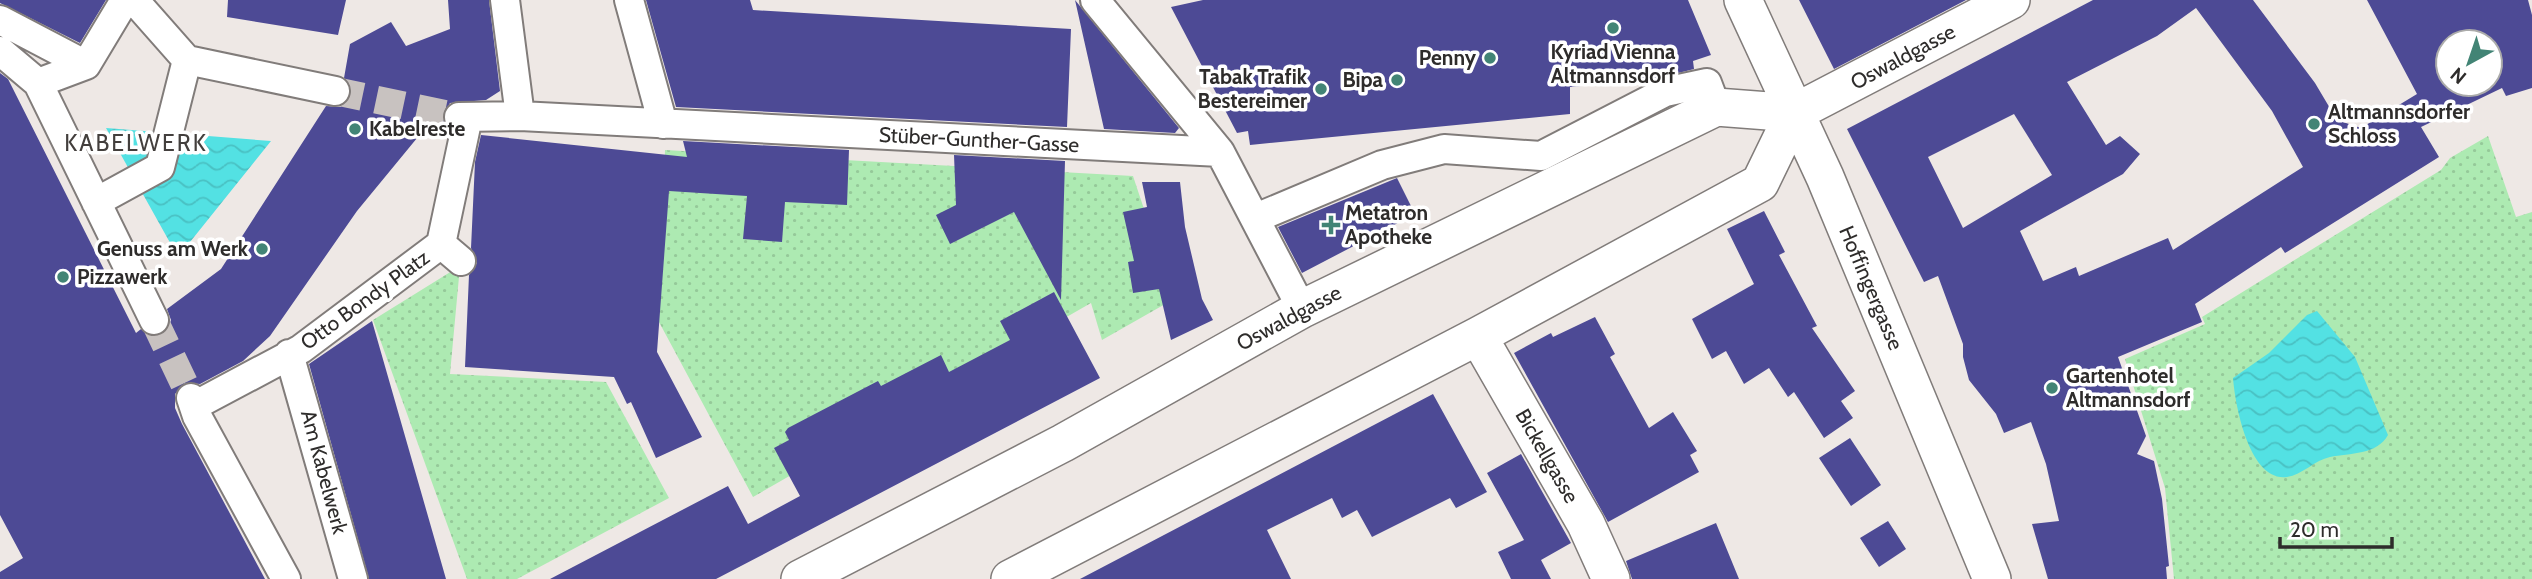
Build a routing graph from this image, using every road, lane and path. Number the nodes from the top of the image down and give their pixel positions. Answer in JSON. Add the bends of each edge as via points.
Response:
{"nodes":[{"id":1,"x":125,"y":0,"type":"edge"},
{"id":2,"x":134,"y":0,"type":"edge"},
{"id":3,"x":505,"y":0,"type":"edge"},
{"id":4,"x":629,"y":0,"type":"edge"},
{"id":5,"x":1095,"y":0,"type":"edge"},
{"id":6,"x":1743,"y":0,"type":"edge"},
{"id":7,"x":2011,"y":0,"type":"edge"},
{"id":8,"x":0,"y":20,"type":"edge"},
{"id":9,"x":0,"y":51,"type":"edge"},
{"id":10,"x":60,"y":51,"type":"junction"},
{"id":11,"x":187,"y":60,"type":"junction"},
{"id":12,"x":86,"y":65,"type":"junction"},
{"id":13,"x":20,"y":78,"type":"edge"},
{"id":14,"x":335,"y":92,"type":"tunnel mouth"},
{"id":15,"x":1716,"y":107,"type":"junction"},
{"id":16,"x":1794,"y":113,"type":"junction"},
{"id":17,"x":520,"y":117,"type":"junction"},
{"id":18,"x":663,"y":124,"type":"junction"},
{"id":19,"x":1220,"y":152,"type":"junction"},
{"id":20,"x":96,"y":202,"type":"junction"},
{"id":21,"x":1256,"y":218,"type":"junction"},
{"id":22,"x":1302,"y":309,"type":"junction"},
{"id":23,"x":153,"y":320,"type":"tunnel mouth"},
{"id":24,"x":1478,"y":336,"type":"junction"},
{"id":25,"x":292,"y":359,"type":"junction"},
{"id":26,"x":286,"y":579,"type":"edge"},
{"id":27,"x":353,"y":579,"type":"edge"},
{"id":28,"x":800,"y":579,"type":"edge"},
{"id":29,"x":1010,"y":579,"type":"edge"},
{"id":30,"x":1611,"y":579,"type":"edge"},
{"id":31,"x":1992,"y":579,"type":"edge"}],
"edges":[{"from":1,"to":12,"type":"street"},
{"from":2,"to":11,"type":"street"},
{"from":3,"to":17,"type":"street"},
{"from":4,"to":18,"type":"street"},
{"from":5,"to":19,"type":"street"},
{"from":6,"to":16,"type":"street","name":"Hoffingergasse"},
{"from":7,"to":16,"type":"street","name":"Oswaldgasse"},
{"from":8,"to":10,"type":"street"},
{"from":9,"to":13,"type":"street"},
{"from":10,"to":12,"type":"street"},
{"from":10,"to":13,"type":"street"},
{"from":11,"to":14,"type":"street"},
{"from":11,"to":20,"type":"street","via":[[160,167]]},
{"from":12,"to":13,"type":"street"},
{"from":13,"to":20,"type":"street"},
{"from":15,"to":16,"type":"street"},
{"from":15,"to":21,"type":"street","via":[[1707,83],[1664,92],[1541,156],[1444,149],[1382,165]]},
{"from":15,"to":22,"type":"street","name":"Oswaldgasse"},
{"from":16,"to":24,"type":"street","via":[[1760,183]]},
{"from":16,"to":31,"type":"street","name":"Hoffingergasse","via":[[1825,177]]},
{"from":17,"to":18,"type":"street","name":"Stüber-Gunther-Gasse"},
{"from":17,"to":25,"type":"street","name":"Otto Bondy Platz","via":[[468,117],[451,253],[300,349]]},
{"from":18,"to":19,"type":"street","name":"Stüber-Gunther-Gasse"},
{"from":19,"to":21,"type":"street"},
{"from":20,"to":23,"type":"street"},
{"from":21,"to":22,"type":"street"},
{"from":22,"to":28,"type":"street","name":"Oswaldgasse","via":[[1063,443]]},
{"from":24,"to":29,"type":"street"},
{"from":24,"to":30,"type":"street","name":"Bickellgasse","via":[[1586,524]]},
{"from":25,"to":26,"type":"street","name":"Otto Bondy Platz","via":[[194,407]]},
{"from":25,"to":27,"type":"street","name":"Am Kabelwerk"}]}
